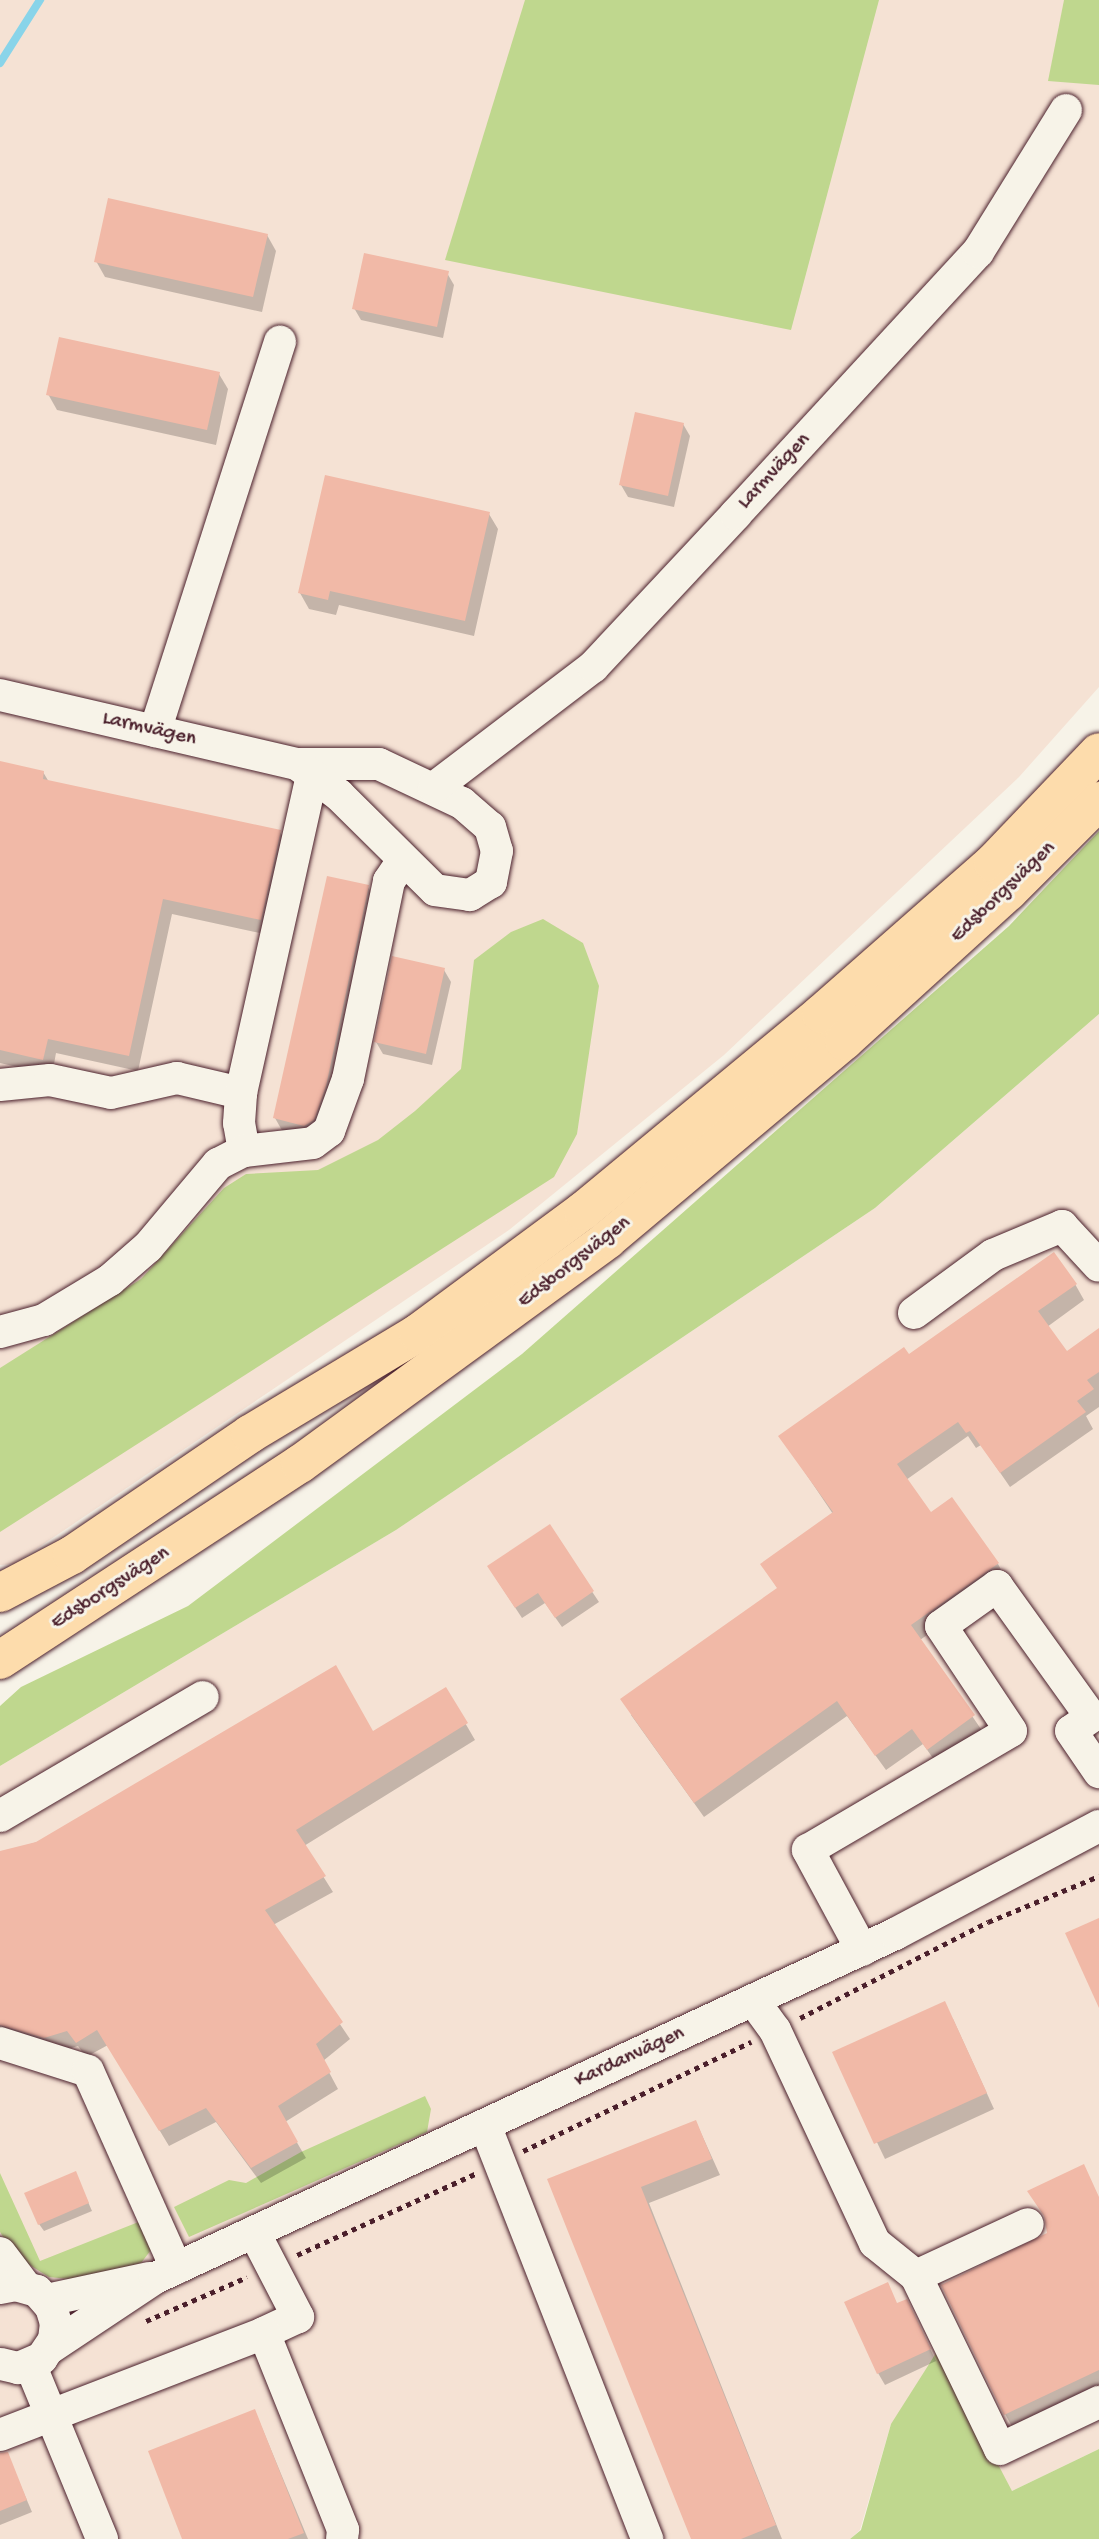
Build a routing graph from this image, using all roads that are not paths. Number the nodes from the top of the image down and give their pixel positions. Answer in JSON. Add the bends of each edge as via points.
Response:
{"nodes":[{"id":1,"x":1066,"y":110,"type":"dead end"},
{"id":2,"x":279,"y":342,"type":"dead end"},
{"id":3,"x":0,"y":695,"type":"edge"},
{"id":4,"x":155,"y":732,"type":"junction"},
{"id":5,"x":1099,"y":752,"type":"edge"},
{"id":6,"x":305,"y":770,"type":"junction"},
{"id":7,"x":434,"y":788,"type":"junction"},
{"id":8,"x":1099,"y":801,"type":"edge"},
{"id":9,"x":402,"y":862,"type":"junction"},
{"id":10,"x":0,"y":1084,"type":"edge"},
{"id":11,"x":241,"y":1093,"type":"junction"},
{"id":12,"x":244,"y":1151,"type":"junction"},
{"id":13,"x":1099,"y":1266,"type":"edge"},
{"id":14,"x":914,"y":1313,"type":"dead end"},
{"id":15,"x":0,"y":1332,"type":"edge"},
{"id":16,"x":0,"y":1593,"type":"edge"},
{"id":17,"x":0,"y":1660,"type":"edge"},
{"id":18,"x":204,"y":1697,"type":"dead end"},
{"id":19,"x":1099,"y":1772,"type":"edge"},
{"id":20,"x":0,"y":1816,"type":"edge"},
{"id":21,"x":1099,"y":1826,"type":"edge"},
{"id":22,"x":862,"y":1950,"type":"junction"},
{"id":23,"x":753,"y":2000,"type":"junction"},
{"id":24,"x":0,"y":2043,"type":"edge"},
{"id":25,"x":485,"y":2125,"type":"junction"},
{"id":26,"x":1028,"y":2224,"type":"dead end"},
{"id":27,"x":254,"y":2232,"type":"junction"},
{"id":28,"x":0,"y":2253,"type":"edge"},
{"id":29,"x":165,"y":2273,"type":"junction"},
{"id":30,"x":916,"y":2276,"type":"junction"},
{"id":31,"x":24,"y":2291,"type":"edge"},
{"id":32,"x":264,"y":2333,"type":"junction"},
{"id":33,"x":27,"y":2359,"type":"edge"},
{"id":34,"x":1099,"y":2402,"type":"edge"},
{"id":35,"x":53,"y":2414,"type":"junction"},
{"id":36,"x":0,"y":2435,"type":"edge"},
{"id":37,"x":102,"y":2539,"type":"edge"},
{"id":38,"x":342,"y":2539,"type":"edge"},
{"id":39,"x":647,"y":2539,"type":"edge"}],
"edges":[{"from":1,"to":7,"type":"street","name":"Larmvägen","via":[[978,252],[708,544],[593,667]]},
{"from":2,"to":4,"type":"street"},
{"from":3,"to":4,"type":"street","name":"Larmvägen"},
{"from":4,"to":6,"type":"street","name":"Larmvägen"},
{"from":5,"to":16,"type":"highway","name":"Edsborgsvägen","via":[[993,863],[583,1212],[418,1333],[250,1434],[72,1555]]},
{"from":6,"to":7,"type":"street","name":"Larmvägen","via":[[379,764]]},
{"from":6,"to":9,"type":"street","name":"Larmvägen","via":[[339,795]]},
{"from":6,"to":11,"type":"street"},
{"from":7,"to":9,"type":"street","name":"Larmvägen","via":[[491,827],[497,851],[491,882],[470,895],[435,890]]},
{"from":8,"to":17,"type":"highway","name":"Edsborgsvägen","via":[[1008,892],[844,1041],[608,1239],[300,1464]]},
{"from":9,"to":12,"type":"street","via":[[389,881],[348,1079],[329,1131],[313,1143]]},
{"from":10,"to":11,"type":"street","via":[[50,1080],[111,1093],[177,1078]]},
{"from":11,"to":12,"type":"street","via":[[239,1124]]},
{"from":12,"to":15,"type":"street","via":[[218,1164],[148,1247],[110,1280],[44,1320]]},
{"from":13,"to":14,"type":"street","via":[[1062,1226],[993,1255]]},
{"from":18,"to":20,"type":"street"},
{"from":19,"to":22,"type":"street","via":[[1071,1731],[1091,1717],[996,1586],[941,1626],[1011,1731],[808,1850]]},
{"from":21,"to":22,"type":"street","name":"Kardanvägen"},
{"from":22,"to":23,"type":"street","name":"Kardanvägen"},
{"from":23,"to":25,"type":"street","name":"Kardanvägen"},
{"from":23,"to":30,"type":"street","via":[[775,2031],[875,2243]]},
{"from":24,"to":29,"type":"street","via":[[88,2071]]},
{"from":25,"to":27,"type":"street","name":"Kardanvägen"},
{"from":25,"to":39,"type":"street"},
{"from":26,"to":30,"type":"street"},
{"from":27,"to":29,"type":"street","name":"Kardanvägen"},
{"from":27,"to":32,"type":"street","via":[[298,2317]]},
{"from":28,"to":31,"type":"street"},
{"from":29,"to":31,"type":"street","name":"Kardanvägen"},
{"from":29,"to":33,"type":"street","name":"Kardanvägen"},
{"from":30,"to":34,"type":"street","via":[[1000,2449]]},
{"from":31,"to":33,"type":"street","via":[[56,2323]]},
{"from":32,"to":35,"type":"street"},
{"from":32,"to":38,"type":"street","via":[[343,2530]]},
{"from":33,"to":35,"type":"street"},
{"from":35,"to":36,"type":"street"},
{"from":35,"to":37,"type":"street"}]}
